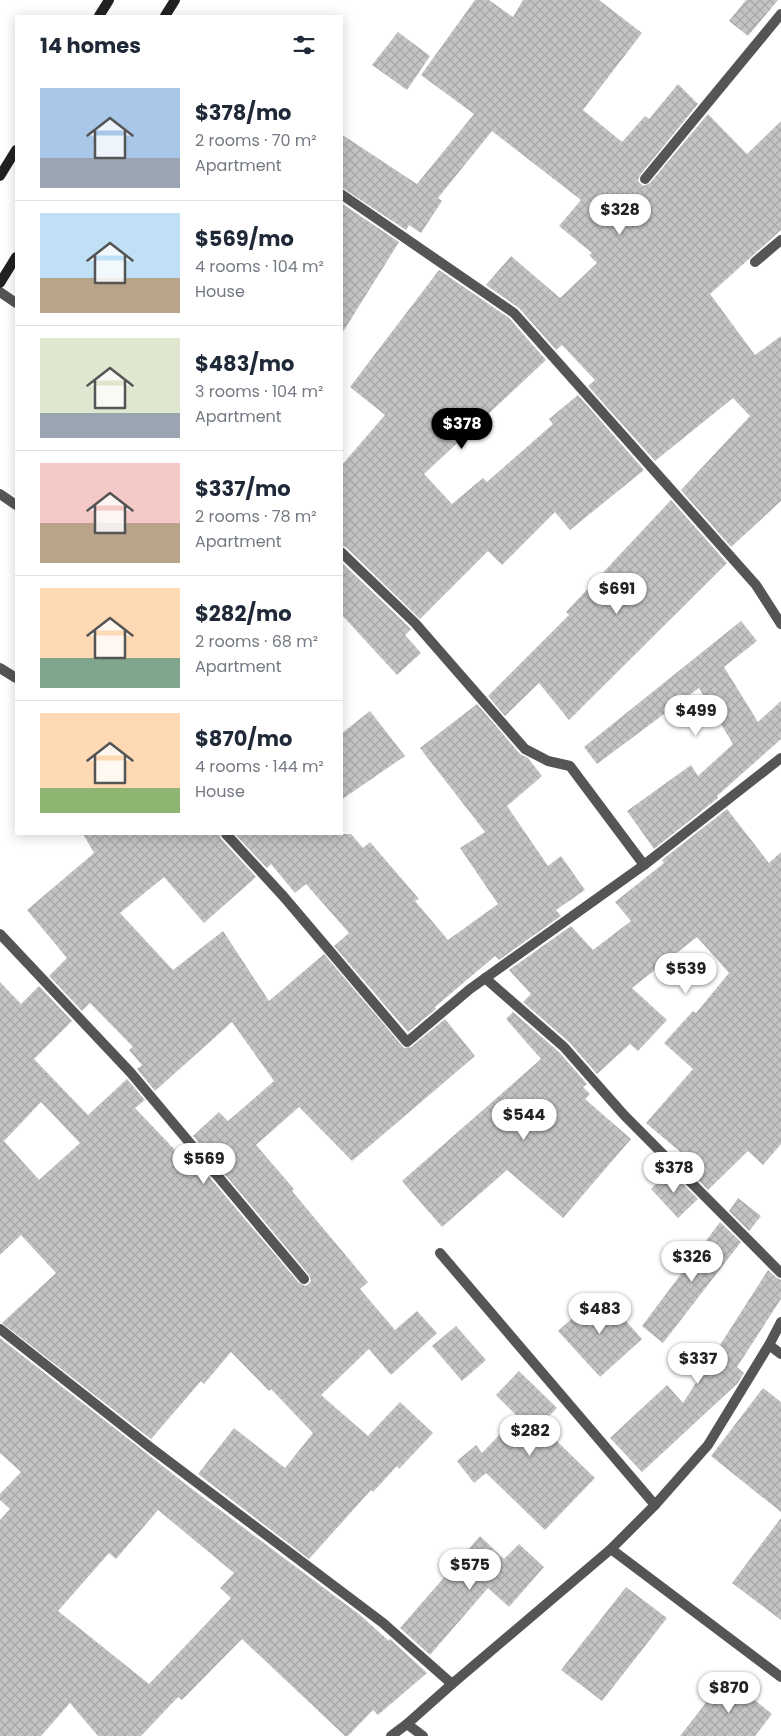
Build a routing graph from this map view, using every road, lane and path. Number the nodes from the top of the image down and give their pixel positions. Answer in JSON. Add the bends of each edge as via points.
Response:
{"nodes":[{"id":1,"x":109,"y":0,"type":"edge"},
{"id":2,"x":175,"y":0,"type":"edge"},
{"id":3,"x":781,"y":14,"type":"edge"},
{"id":4,"x":100,"y":15,"type":"edge"},
{"id":5,"x":166,"y":15,"type":"edge"},
{"id":6,"x":15,"y":152,"type":"edge"},
{"id":7,"x":0,"y":176,"type":"edge"},
{"id":8,"x":645,"y":179,"type":"dead end"},
{"id":9,"x":343,"y":195,"type":"edge"},
{"id":10,"x":781,"y":240,"type":"edge"},
{"id":11,"x":15,"y":259,"type":"edge"},
{"id":12,"x":755,"y":262,"type":"dead end"},
{"id":13,"x":0,"y":283,"type":"edge"},
{"id":14,"x":0,"y":292,"type":"edge"},
{"id":15,"x":15,"y":303,"type":"edge"},
{"id":16,"x":0,"y":494,"type":"edge"},
{"id":17,"x":15,"y":504,"type":"edge"},
{"id":18,"x":343,"y":554,"type":"edge"},
{"id":19,"x":781,"y":624,"type":"edge"},
{"id":20,"x":0,"y":668,"type":"edge"},
{"id":21,"x":15,"y":677,"type":"edge"},
{"id":22,"x":781,"y":758,"type":"edge"},
{"id":23,"x":227,"y":835,"type":"edge"},
{"id":24,"x":644,"y":865,"type":"junction"},
{"id":25,"x":0,"y":934,"type":"edge"},
{"id":26,"x":485,"y":978,"type":"junction"},
{"id":27,"x":440,"y":1253,"type":"dead end"},
{"id":28,"x":781,"y":1273,"type":"edge"},
{"id":29,"x":304,"y":1279,"type":"dead end"},
{"id":30,"x":781,"y":1322,"type":"edge"},
{"id":31,"x":0,"y":1328,"type":"edge"},
{"id":32,"x":769,"y":1346,"type":"junction"},
{"id":33,"x":781,"y":1354,"type":"edge"},
{"id":34,"x":655,"y":1505,"type":"junction"},
{"id":35,"x":611,"y":1549,"type":"junction"},
{"id":36,"x":781,"y":1677,"type":"edge"},
{"id":37,"x":452,"y":1684,"type":"junction"},
{"id":38,"x":407,"y":1724,"type":"junction"},
{"id":39,"x":392,"y":1736,"type":"edge"},
{"id":40,"x":423,"y":1736,"type":"edge"}],
"edges":[{"from":1,"to":4,"type":"main road"},
{"from":2,"to":5,"type":"main road"},
{"from":3,"to":8,"type":"street"},
{"from":6,"to":7,"type":"main road"},
{"from":9,"to":19,"type":"street","via":[[514,313],[756,585]]},
{"from":10,"to":12,"type":"street"},
{"from":11,"to":13,"type":"main road"},
{"from":14,"to":15,"type":"street"},
{"from":16,"to":17,"type":"street"},
{"from":18,"to":24,"type":"street","via":[[416,623],[525,749],[548,761],[570,766]]},
{"from":20,"to":21,"type":"street"},
{"from":22,"to":24,"type":"street"},
{"from":23,"to":26,"type":"street","via":[[407,1042]]},
{"from":24,"to":26,"type":"street"},
{"from":25,"to":29,"type":"street","via":[[131,1073]]},
{"from":26,"to":28,"type":"street","via":[[564,1046],[624,1115]]},
{"from":27,"to":34,"type":"street"},
{"from":30,"to":32,"type":"street"},
{"from":31,"to":37,"type":"street","via":[[151,1448],[383,1623]]},
{"from":32,"to":33,"type":"street"},
{"from":32,"to":34,"type":"street","via":[[708,1445]]},
{"from":34,"to":35,"type":"street"},
{"from":35,"to":36,"type":"street"},
{"from":35,"to":37,"type":"street"},
{"from":37,"to":38,"type":"street"},
{"from":38,"to":39,"type":"street"},
{"from":38,"to":40,"type":"street"}]}
